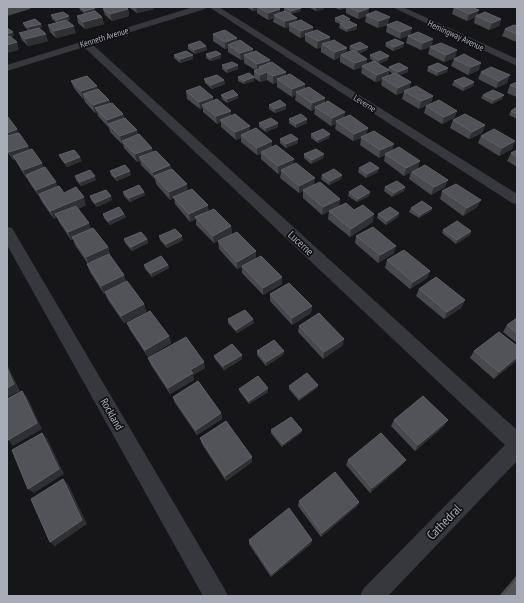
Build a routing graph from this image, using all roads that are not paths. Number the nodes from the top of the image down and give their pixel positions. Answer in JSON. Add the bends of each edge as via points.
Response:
{"nodes":[{"id":1,"x":26,"y":7,"type":"edge"},
{"id":2,"x":202,"y":7,"type":"edge"},
{"id":3,"x":213,"y":7,"type":"edge"},
{"id":4,"x":396,"y":7,"type":"edge"},
{"id":5,"x":419,"y":7,"type":"edge"},
{"id":6,"x":7,"y":12,"type":"edge"},
{"id":7,"x":406,"y":12,"type":"junction"},
{"id":8,"x":85,"y":43,"type":"junction"},
{"id":9,"x":517,"y":63,"type":"edge"},
{"id":10,"x":7,"y":68,"type":"edge"},
{"id":11,"x":517,"y":200,"type":"edge"},
{"id":12,"x":7,"y":232,"type":"edge"},
{"id":13,"x":517,"y":442,"type":"edge"},
{"id":14,"x":517,"y":447,"type":"edge"},
{"id":15,"x":216,"y":596,"type":"edge"},
{"id":16,"x":372,"y":596,"type":"edge"}],
"edges":[{"from":1,"to":6,"type":"main road"},
{"from":2,"to":8,"type":"street","name":"Kenneth Avenue"},
{"from":3,"to":11,"type":"street","name":"Leverne"},
{"from":4,"to":7,"type":"street","name":"Hemingway Avenue"},
{"from":5,"to":7,"type":"street"},
{"from":7,"to":9,"type":"street","name":"Hemingway Avenue"},
{"from":8,"to":10,"type":"street","name":"Kenneth Avenue"},
{"from":8,"to":13,"type":"street","name":"Lucerne"},
{"from":12,"to":15,"type":"street","name":"Rockland"},
{"from":14,"to":16,"type":"street","name":"Cathedral"}]}
